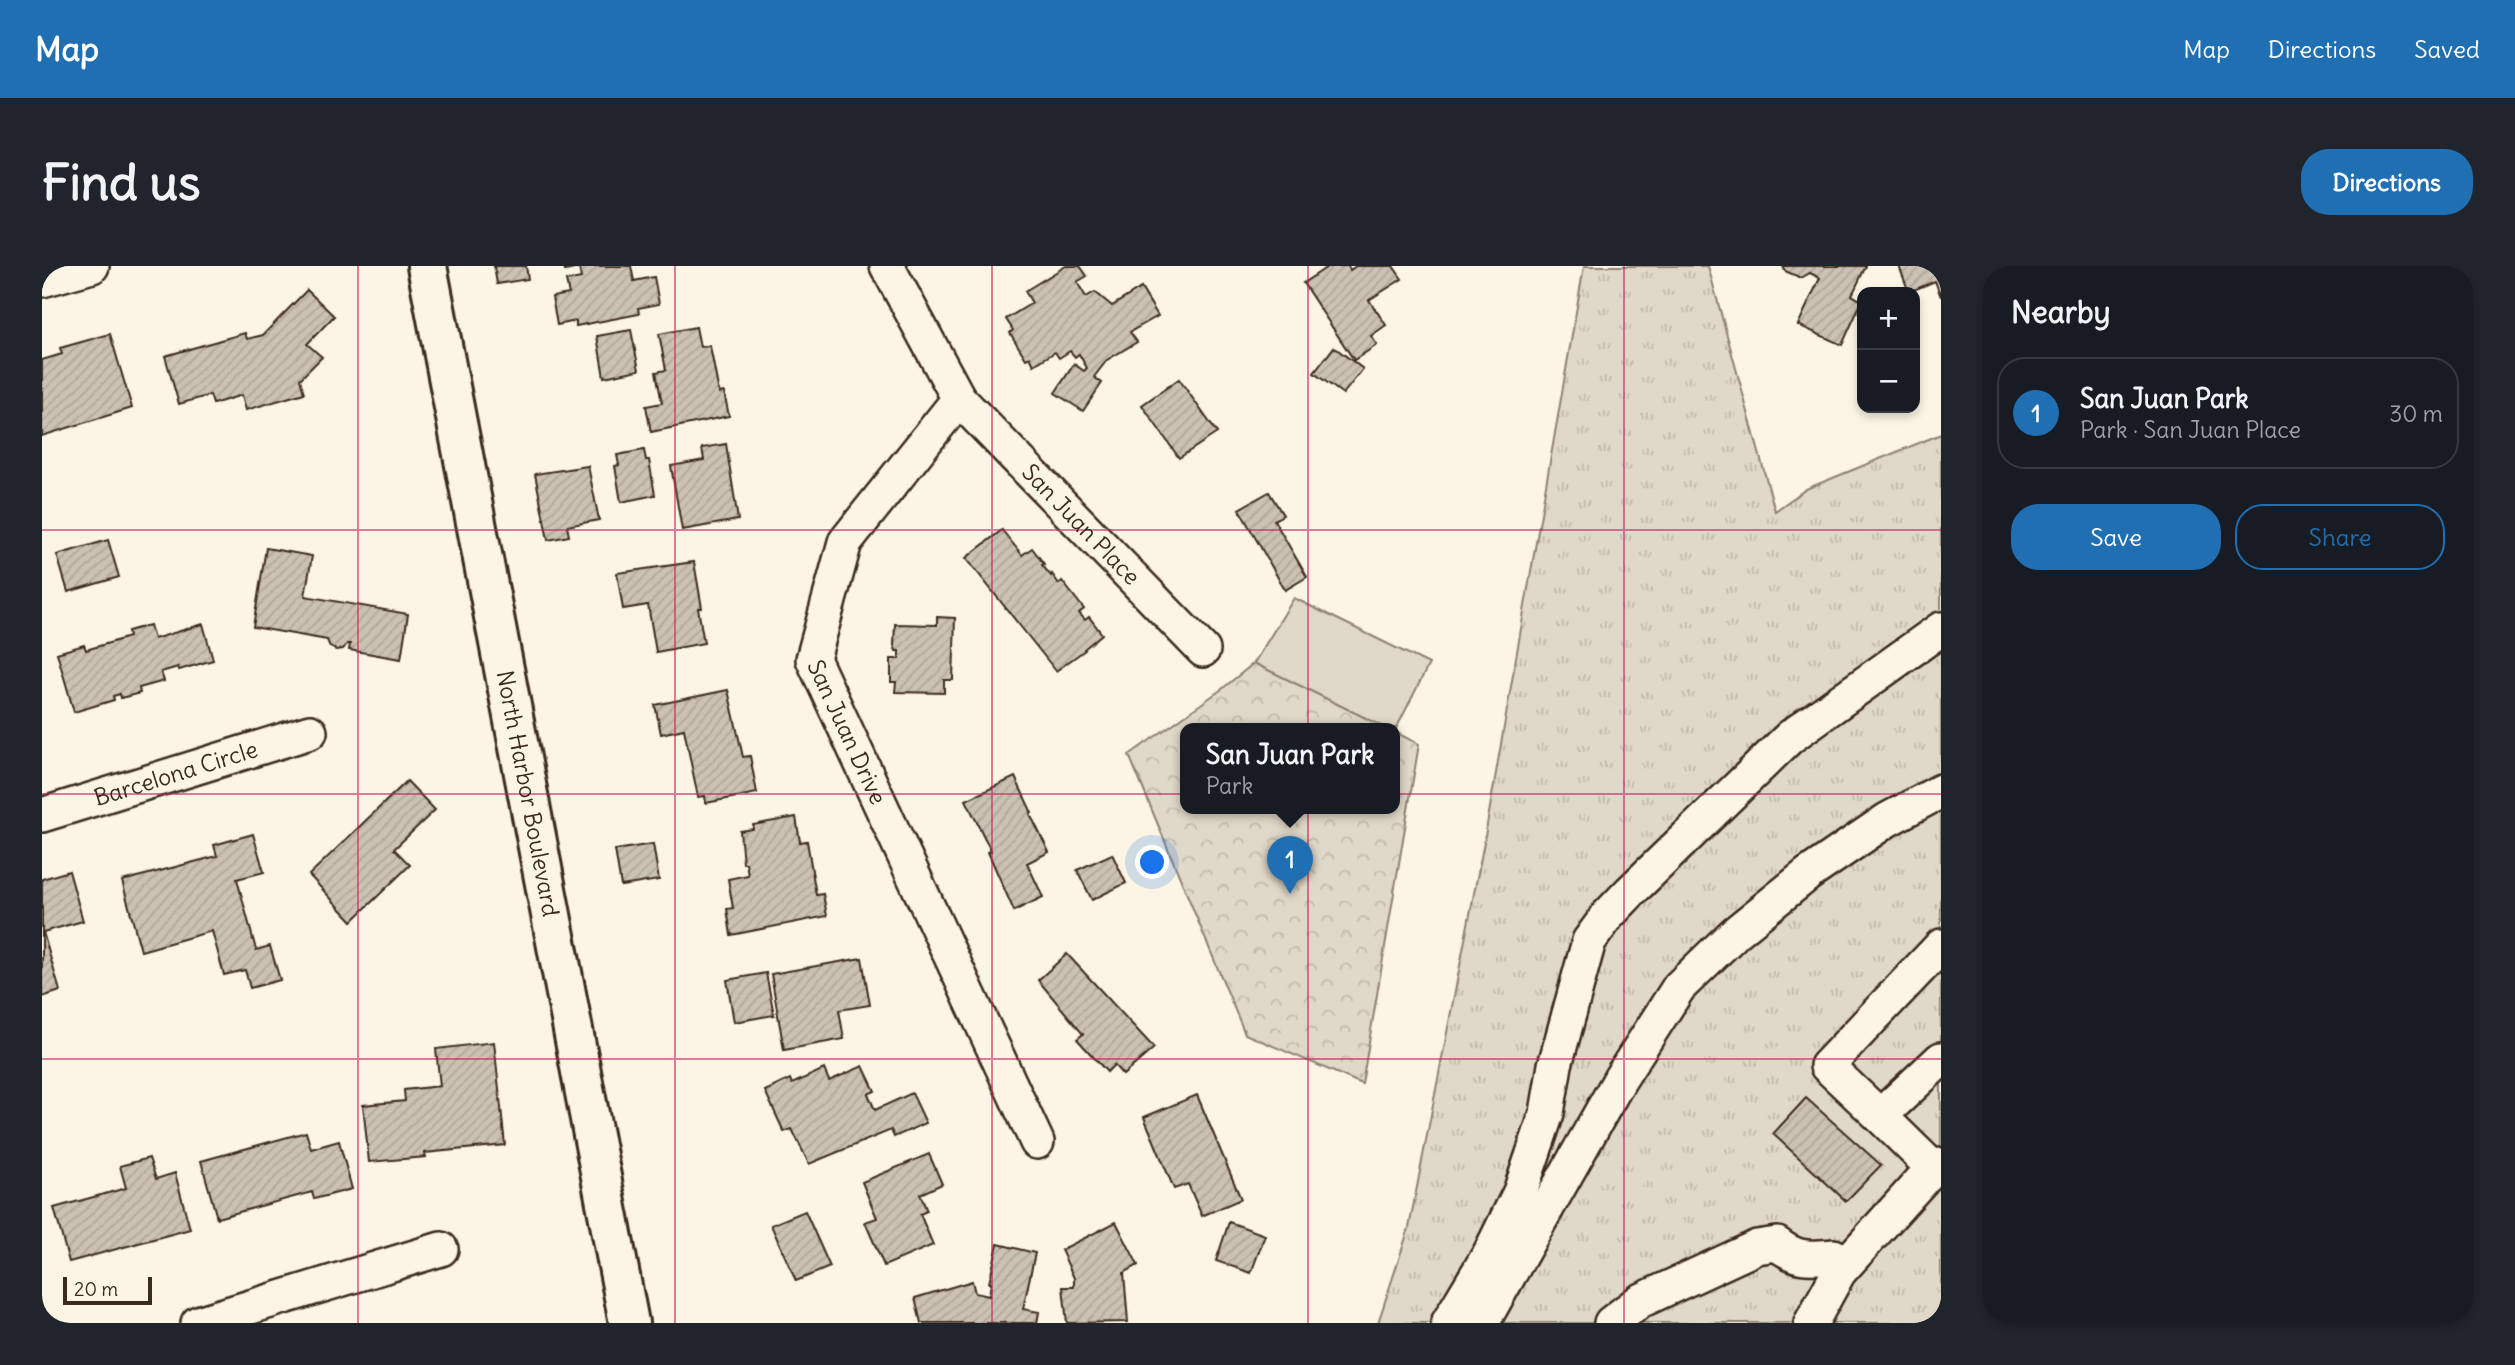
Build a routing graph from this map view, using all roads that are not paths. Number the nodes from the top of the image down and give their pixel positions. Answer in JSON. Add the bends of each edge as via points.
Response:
{"nodes":[{"id":1,"x":92,"y":266,"type":"edge"},
{"id":2,"x":427,"y":266,"type":"edge"},
{"id":3,"x":887,"y":266,"type":"edge"},
{"id":4,"x":42,"y":280,"type":"edge"},
{"id":5,"x":959,"y":399,"type":"junction"},
{"id":6,"x":1941,"y":629,"type":"edge"},
{"id":7,"x":1203,"y":650,"type":"dead end"},
{"id":8,"x":310,"y":732,"type":"dead end"},
{"id":9,"x":1941,"y":791,"type":"edge"},
{"id":10,"x":42,"y":815,"type":"edge"},
{"id":11,"x":1941,"y":946,"type":"edge"},
{"id":12,"x":1941,"y":1059,"type":"edge"},
{"id":13,"x":1880,"y":1116,"type":"junction"},
{"id":14,"x":1037,"y":1142,"type":"dead end"},
{"id":15,"x":1937,"y":1166,"type":"edge"},
{"id":16,"x":441,"y":1249,"type":"dead end"},
{"id":17,"x":1793,"y":1256,"type":"junction"},
{"id":18,"x":1839,"y":1272,"type":"junction"},
{"id":19,"x":1813,"y":1319,"type":"edge"},
{"id":20,"x":198,"y":1323,"type":"edge"},
{"id":21,"x":629,"y":1323,"type":"edge"},
{"id":22,"x":1448,"y":1323,"type":"edge"},
{"id":23,"x":1482,"y":1323,"type":"edge"},
{"id":24,"x":1611,"y":1323,"type":"edge"}],
"edges":[{"from":1,"to":4,"type":"street"},
{"from":2,"to":21,"type":"main road","name":"North Harbor Boulevard"},
{"from":3,"to":5,"type":"street"},
{"from":5,"to":7,"type":"street","name":"San Juan Place"},
{"from":5,"to":14,"type":"street","name":"San Juan Drive","via":[[845,542],[813,659]]},
{"from":6,"to":22,"type":"street","via":[[1790,737],[1631,891],[1589,941],[1555,1065],[1547,1113],[1520,1192]]},
{"from":8,"to":10,"type":"street","name":"Barcelona Circle"},
{"from":9,"to":23,"type":"street","via":[[1887,820],[1808,874],[1735,933],[1679,987],[1620,1079]]},
{"from":11,"to":13,"type":"street","via":[[1827,1066]]},
{"from":12,"to":13,"type":"street"},
{"from":13,"to":15,"type":"street"},
{"from":15,"to":18,"type":"street"},
{"from":16,"to":20,"type":"street"},
{"from":17,"to":18,"type":"street","via":[[1834,1256]]},
{"from":17,"to":19,"type":"street"},
{"from":17,"to":24,"type":"street","via":[[1777,1244],[1757,1247],[1640,1301]]},
{"from":18,"to":19,"type":"street"}]}
